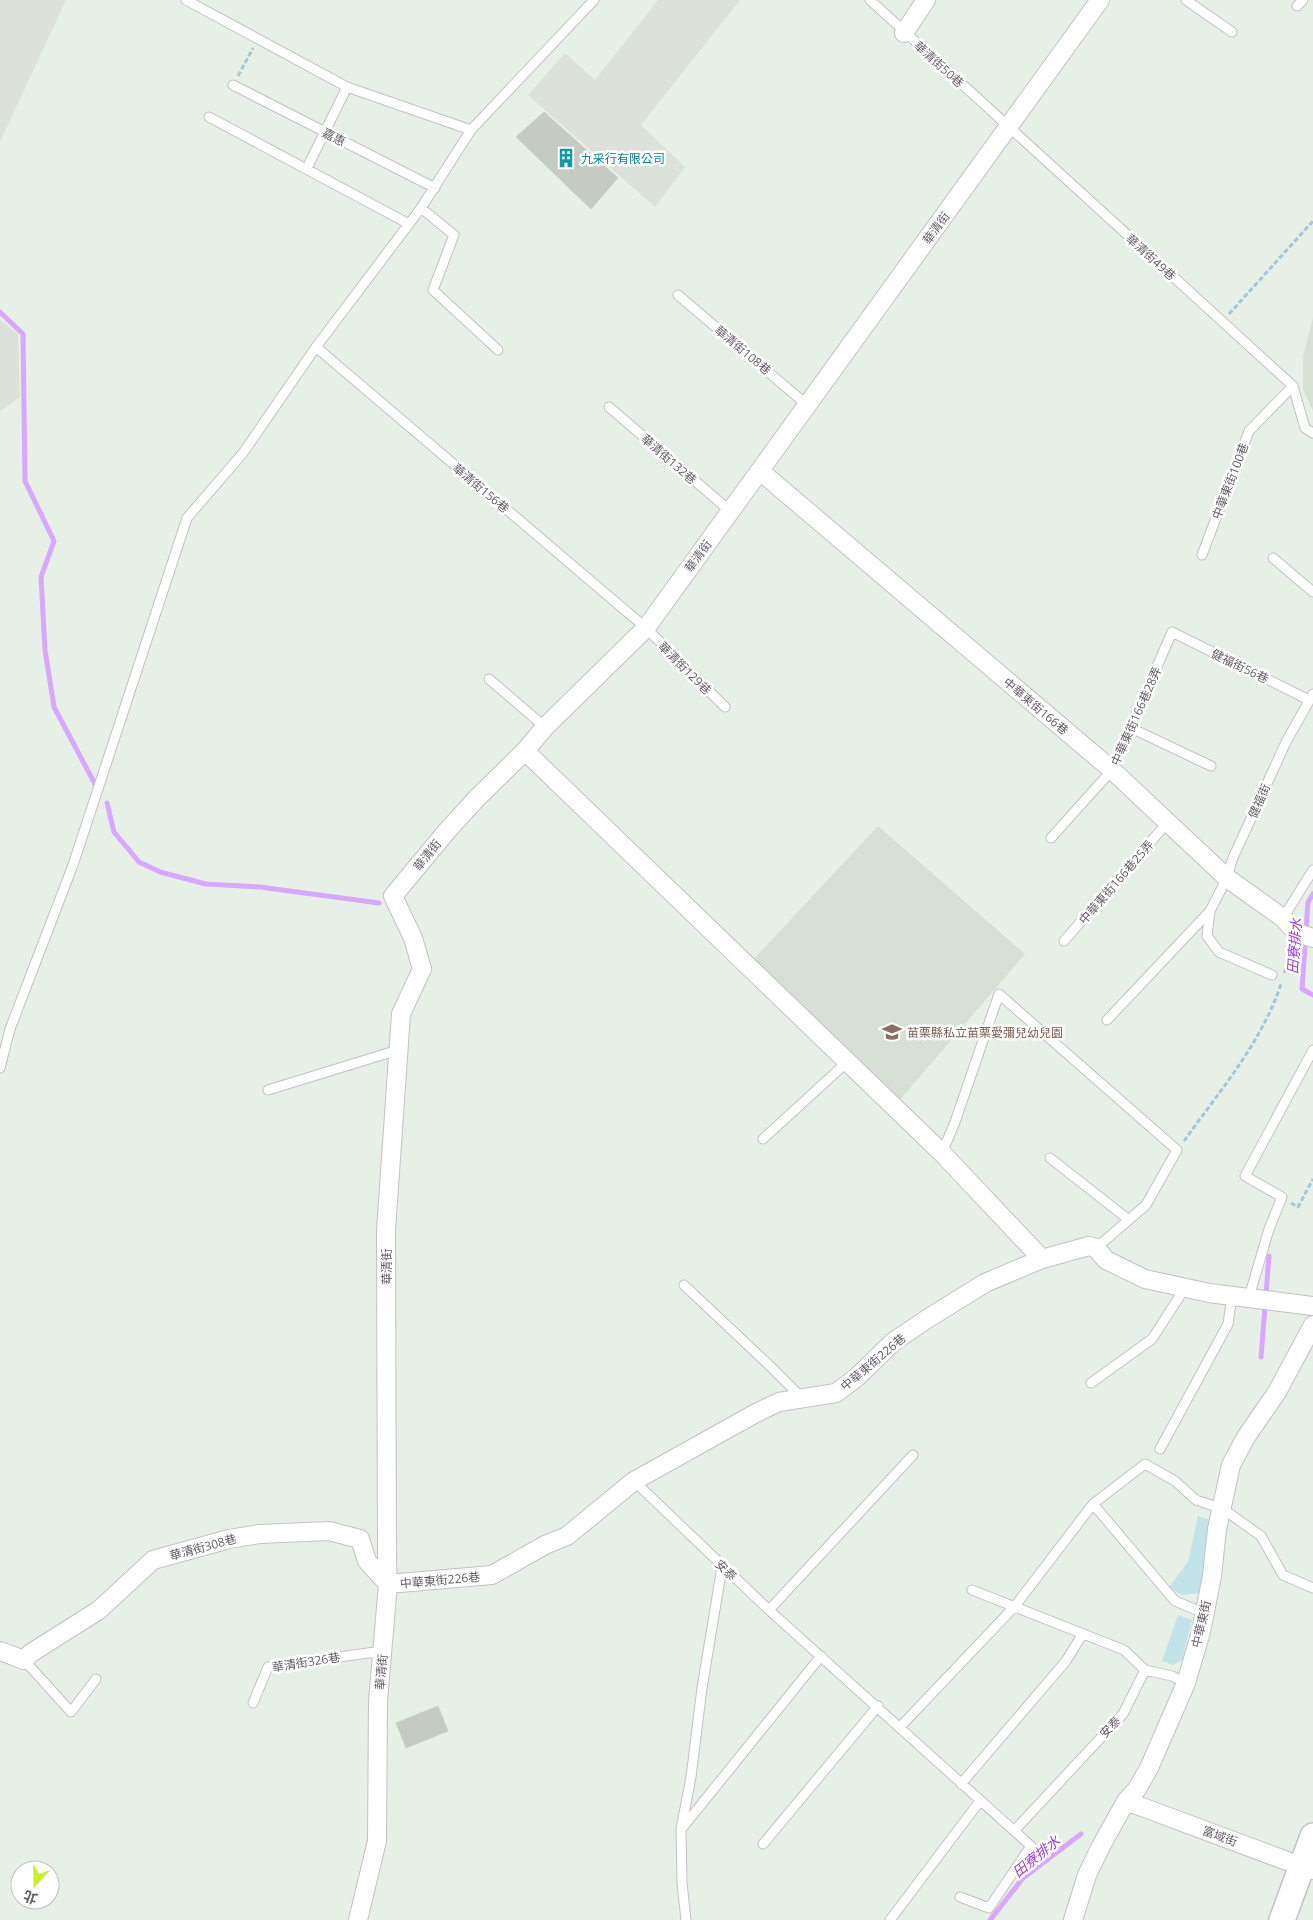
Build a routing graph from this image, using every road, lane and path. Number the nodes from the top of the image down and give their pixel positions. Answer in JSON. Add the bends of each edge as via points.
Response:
{"nodes":[{"id":1,"x":186,"y":0,"type":"edge"},
{"id":2,"x":594,"y":0,"type":"edge"},
{"id":3,"x":870,"y":0,"type":"edge"},
{"id":4,"x":926,"y":0,"type":"edge"},
{"id":5,"x":1100,"y":0,"type":"edge"},
{"id":6,"x":1186,"y":0,"type":"edge"},
{"id":7,"x":1200,"y":3,"type":"edge"},
{"id":8,"x":1232,"y":32,"type":"dead end"},
{"id":9,"x":904,"y":33,"type":"junction"},
{"id":10,"x":258,"y":40,"type":"junction"},
{"id":11,"x":233,"y":85,"type":"joint"},
{"id":12,"x":347,"y":87,"type":"junction"},
{"id":13,"x":209,"y":117,"type":"dead end"},
{"id":14,"x":1009,"y":128,"type":"junction"},
{"id":15,"x":471,"y":130,"type":"junction"},
{"id":16,"x":326,"y":133,"type":"junction"},
{"id":17,"x":307,"y":168,"type":"junction"},
{"id":18,"x":435,"y":188,"type":"junction"},
{"id":19,"x":421,"y":208,"type":"junction"},
{"id":20,"x":1313,"y":221,"type":"edge"},
{"id":21,"x":409,"y":224,"type":"junction"},
{"id":22,"x":678,"y":295,"type":"dead end"},
{"id":23,"x":1222,"y":321,"type":"junction"},
{"id":24,"x":316,"y":348,"type":"junction"},
{"id":25,"x":498,"y":350,"type":"dead end"},
{"id":26,"x":1293,"y":386,"type":"junction"},
{"id":27,"x":807,"y":405,"type":"junction"},
{"id":28,"x":609,"y":407,"type":"dead end"},
{"id":29,"x":1313,"y":433,"type":"edge"},
{"id":30,"x":760,"y":471,"type":"junction"},
{"id":31,"x":730,"y":511,"type":"junction"},
{"id":32,"x":1202,"y":555,"type":"dead end"},
{"id":33,"x":1274,"y":558,"type":"dead end"},
{"id":34,"x":1313,"y":592,"type":"edge"},
{"id":35,"x":646,"y":628,"type":"junction"},
{"id":36,"x":1172,"y":632,"type":"joint"},
{"id":37,"x":489,"y":679,"type":"dead end"},
{"id":38,"x":1311,"y":697,"type":"edge"},
{"id":39,"x":725,"y":707,"type":"dead end"},
{"id":40,"x":545,"y":727,"type":"junction"},
{"id":41,"x":1131,"y":728,"type":"junction"},
{"id":42,"x":525,"y":751,"type":"junction"},
{"id":43,"x":1211,"y":766,"type":"dead end"},
{"id":44,"x":1112,"y":770,"type":"junction"},
{"id":45,"x":1167,"y":823,"type":"junction"},
{"id":46,"x":1051,"y":838,"type":"dead end"},
{"id":47,"x":1313,"y":870,"type":"edge"},
{"id":48,"x":1227,"y":878,"type":"junction"},
{"id":49,"x":1210,"y":911,"type":"junction"},
{"id":50,"x":1283,"y":918,"type":"junction"},
{"id":51,"x":1305,"y":936,"type":"edge"},
{"id":52,"x":1064,"y":941,"type":"dead end"},
{"id":53,"x":1272,"y":975,"type":"dead end"},
{"id":54,"x":1107,"y":1020,"type":"dead end"},
{"id":55,"x":398,"y":1050,"type":"junction"},
{"id":56,"x":1313,"y":1050,"type":"edge"},
{"id":57,"x":846,"y":1063,"type":"junction"},
{"id":58,"x":0,"y":1068,"type":"edge"},
{"id":59,"x":268,"y":1090,"type":"dead end"},
{"id":60,"x":763,"y":1139,"type":"dead end"},
{"id":61,"x":1177,"y":1150,"type":"junction"},
{"id":62,"x":942,"y":1153,"type":"junction"},
{"id":63,"x":1050,"y":1158,"type":"dead end"},
{"id":64,"x":1313,"y":1179,"type":"edge"},
{"id":65,"x":1282,"y":1197,"type":"junction"},
{"id":66,"x":1129,"y":1220,"type":"junction"},
{"id":67,"x":1096,"y":1248,"type":"junction"},
{"id":68,"x":1042,"y":1259,"type":"junction"},
{"id":69,"x":684,"y":1285,"type":"dead end"},
{"id":70,"x":1185,"y":1288,"type":"junction"},
{"id":71,"x":1246,"y":1297,"type":"junction"},
{"id":72,"x":1313,"y":1306,"type":"edge"},
{"id":73,"x":1313,"y":1325,"type":"edge"},
{"id":74,"x":1091,"y":1383,"type":"dead end"},
{"id":75,"x":803,"y":1399,"type":"junction"},
{"id":76,"x":1160,"y":1449,"type":"dead end"},
{"id":77,"x":913,"y":1455,"type":"dead end"},
{"id":78,"x":634,"y":1481,"type":"junction"},
{"id":79,"x":1093,"y":1504,"type":"junction"},
{"id":80,"x":1223,"y":1509,"type":"junction"},
{"id":81,"x":722,"y":1567,"type":"junction"},
{"id":82,"x":388,"y":1584,"type":"junction"},
{"id":83,"x":1313,"y":1588,"type":"edge"},
{"id":84,"x":972,"y":1590,"type":"dead end"},
{"id":85,"x":1015,"y":1606,"type":"junction"},
{"id":86,"x":769,"y":1610,"type":"junction"},
{"id":87,"x":1204,"y":1613,"type":"junction"},
{"id":88,"x":1082,"y":1635,"type":"junction"},
{"id":89,"x":0,"y":1651,"type":"edge"},
{"id":90,"x":382,"y":1651,"type":"junction"},
{"id":91,"x":821,"y":1656,"type":"junction"},
{"id":92,"x":24,"y":1660,"type":"junction"},
{"id":93,"x":1145,"y":1670,"type":"junction"},
{"id":94,"x":96,"y":1679,"type":"dead end"},
{"id":95,"x":1186,"y":1683,"type":"junction"},
{"id":96,"x":253,"y":1703,"type":"dead end"},
{"id":97,"x":878,"y":1706,"type":"junction"},
{"id":98,"x":900,"y":1726,"type":"junction"},
{"id":99,"x":961,"y":1784,"type":"junction"},
{"id":100,"x":980,"y":1801,"type":"junction"},
{"id":101,"x":1126,"y":1801,"type":"junction"},
{"id":102,"x":682,"y":1830,"type":"junction"},
{"id":103,"x":1014,"y":1831,"type":"junction"},
{"id":104,"x":1313,"y":1836,"type":"edge"},
{"id":105,"x":763,"y":1844,"type":"dead end"},
{"id":106,"x":1307,"y":1868,"type":"edge"},
{"id":107,"x":960,"y":1898,"type":"dead end"},
{"id":108,"x":358,"y":1920,"type":"edge"},
{"id":109,"x":686,"y":1920,"type":"edge"},
{"id":110,"x":890,"y":1920,"type":"edge"},
{"id":111,"x":1073,"y":1920,"type":"edge"},
{"id":112,"x":1282,"y":1920,"type":"edge"}],
"edges":[{"from":1,"to":10,"type":"lane"},
{"from":2,"to":15,"type":"lane"},
{"from":3,"to":9,"type":"lane","name":"華清街50巷"},
{"from":4,"to":9,"type":"street"},
{"from":5,"to":14,"type":"street","name":"華清街"},
{"from":6,"to":7,"type":"lane"},
{"from":7,"to":8,"type":"lane"},
{"from":9,"to":14,"type":"lane","name":"華清街50巷"},
{"from":10,"to":11,"type":"path"},
{"from":10,"to":12,"type":"lane"},
{"from":11,"to":16,"type":"lane","name":"嘉惠"},
{"from":12,"to":15,"type":"lane"},
{"from":12,"to":16,"type":"lane"},
{"from":13,"to":17,"type":"lane"},
{"from":14,"to":23,"type":"lane","name":"華清街49巷"},
{"from":14,"to":27,"type":"street","name":"華清街"},
{"from":15,"to":18,"type":"lane"},
{"from":16,"to":17,"type":"lane"},
{"from":16,"to":18,"type":"lane","name":"嘉惠"},
{"from":17,"to":21,"type":"lane"},
{"from":18,"to":19,"type":"lane"},
{"from":19,"to":21,"type":"lane"},
{"from":19,"to":25,"type":"lane","via":[[454,235],[433,290]]},
{"from":20,"to":23,"type":"path"},
{"from":21,"to":24,"type":"lane"},
{"from":22,"to":27,"type":"lane","name":"華清街108巷"},
{"from":23,"to":26,"type":"lane","name":"華清街49巷"},
{"from":24,"to":35,"type":"lane","name":"華清街156巷"},
{"from":24,"to":58,"type":"lane","via":[[243,453],[187,518],[73,865],[10,1029]]},
{"from":26,"to":29,"type":"lane","via":[[1305,428]]},
{"from":26,"to":32,"type":"lane","name":"中華東街100巷","via":[[1250,431]]},
{"from":27,"to":30,"type":"street","name":"華清街"},
{"from":28,"to":31,"type":"lane","name":"華清街132巷"},
{"from":30,"to":31,"type":"street","name":"華清街"},
{"from":30,"to":44,"type":"street","name":"中華東街166巷"},
{"from":31,"to":35,"type":"street","name":"華清街"},
{"from":33,"to":34,"type":"lane"},
{"from":35,"to":39,"type":"lane","name":"華清街129巷"},
{"from":35,"to":40,"type":"street","name":"華清街"},
{"from":36,"to":38,"type":"lane","name":"健福街56巷"},
{"from":36,"to":41,"type":"lane","name":"中華東街166巷28弄"},
{"from":37,"to":40,"type":"lane"},
{"from":38,"to":48,"type":"lane","name":"健福街","via":[[1286,742],[1232,860]]},
{"from":40,"to":42,"type":"street","name":"華清街"},
{"from":41,"to":43,"type":"lane"},
{"from":41,"to":44,"type":"lane","name":"中華東街166巷28弄"},
{"from":42,"to":55,"type":"street","name":"華清街","via":[[446,831],[394,896],[414,938],[422,968],[401,1014]]},
{"from":42,"to":57,"type":"street"},
{"from":44,"to":45,"type":"street","name":"中華東街166巷"},
{"from":44,"to":46,"type":"lane","name":"中華東街166巷28弄"},
{"from":45,"to":48,"type":"street","name":"中華東街166巷"},
{"from":45,"to":52,"type":"lane","name":"中華東街166巷25弄"},
{"from":47,"to":50,"type":"lane"},
{"from":48,"to":49,"type":"lane","name":"健福街"},
{"from":48,"to":50,"type":"street","name":"中華東街166巷"},
{"from":49,"to":53,"type":"lane","name":"健福街","via":[[1207,936],[1219,952]]},
{"from":49,"to":54,"type":"lane","name":"健福街"},
{"from":50,"to":51,"type":"street","name":"中華東街166巷"},
{"from":51,"to":61,"type":"path","via":[[1252,1044]]},
{"from":55,"to":59,"type":"lane"},
{"from":55,"to":82,"type":"street","name":"華清街","via":[[386,1230]]},
{"from":56,"to":65,"type":"lane","via":[[1245,1176]]},
{"from":57,"to":60,"type":"lane"},
{"from":57,"to":62,"type":"street"},
{"from":61,"to":62,"type":"lane","via":[[999,994]]},
{"from":61,"to":66,"type":"lane","via":[[1146,1205]]},
{"from":62,"to":68,"type":"street"},
{"from":63,"to":66,"type":"lane"},
{"from":64,"to":65,"type":"path","via":[[1298,1207]]},
{"from":65,"to":71,"type":"lane"},
{"from":66,"to":67,"type":"lane"},
{"from":67,"to":68,"type":"street","name":"中華東街226巷","via":[[1089,1246]]},
{"from":67,"to":70,"type":"street","via":[[1106,1260],[1145,1279]]},
{"from":68,"to":75,"type":"street","name":"中華東街226巷","via":[[985,1283],[927,1318],[893,1342],[836,1393]]},
{"from":69,"to":75,"type":"lane"},
{"from":70,"to":71,"type":"street"},
{"from":70,"to":74,"type":"lane","via":[[1152,1339]]},
{"from":71,"to":72,"type":"street"},
{"from":71,"to":76,"type":"lane"},
{"from":73,"to":80,"type":"street","name":"中華東街","via":[[1277,1392],[1231,1465]]},
{"from":75,"to":78,"type":"street","name":"中華東街226巷","via":[[779,1402],[756,1413]]},
{"from":77,"to":86,"type":"lane"},
{"from":78,"to":81,"type":"lane","name":"安泰"},
{"from":78,"to":82,"type":"street","name":"中華東街226巷","via":[[567,1536],[492,1575]]},
{"from":79,"to":80,"type":"lane","via":[[1145,1464],[1175,1481],[1196,1500]]},
{"from":79,"to":85,"type":"lane"},
{"from":79,"to":87,"type":"lane","via":[[1175,1601]]},
{"from":80,"to":83,"type":"lane","via":[[1261,1536],[1284,1575]]},
{"from":80,"to":87,"type":"street","name":"中華東街"},
{"from":81,"to":86,"type":"lane","name":"安泰"},
{"from":81,"to":102,"type":"lane"},
{"from":82,"to":90,"type":"street","name":"華清街"},
{"from":82,"to":92,"type":"street","name":"華清街308巷","via":[[367,1561],[360,1539],[329,1531],[260,1534],[229,1539],[153,1560],[99,1610]]},
{"from":84,"to":85,"type":"lane"},
{"from":85,"to":88,"type":"lane"},
{"from":85,"to":98,"type":"lane"},
{"from":86,"to":91,"type":"lane","name":"安泰"},
{"from":87,"to":95,"type":"street","name":"中華東街"},
{"from":88,"to":93,"type":"lane","via":[[1124,1650]]},
{"from":88,"to":99,"type":"lane","via":[[1066,1661]]},
{"from":89,"to":92,"type":"street"},
{"from":90,"to":96,"type":"lane","name":"華清街326巷","via":[[268,1667]]},
{"from":90,"to":108,"type":"street","name":"華清街","via":[[378,1701],[377,1841]]},
{"from":91,"to":97,"type":"lane","name":"安泰"},
{"from":91,"to":102,"type":"lane"},
{"from":92,"to":94,"type":"lane","via":[[70,1712]]},
{"from":93,"to":95,"type":"lane"},
{"from":93,"to":103,"type":"lane","name":"安泰","via":[[1123,1714]]},
{"from":95,"to":101,"type":"street","name":"中華東街","via":[[1149,1768]]},
{"from":97,"to":98,"type":"lane","name":"安泰"},
{"from":97,"to":105,"type":"lane"},
{"from":98,"to":99,"type":"lane","name":"安泰"},
{"from":99,"to":100,"type":"lane","name":"安泰"},
{"from":100,"to":103,"type":"lane","name":"安泰"},
{"from":100,"to":110,"type":"lane"},
{"from":101,"to":106,"type":"street","name":"富域街"},
{"from":101,"to":111,"type":"street","name":"中華東街","via":[[1087,1875]]},
{"from":102,"to":109,"type":"lane"},
{"from":103,"to":107,"type":"lane","name":"安泰","via":[[1031,1846],[989,1908]]},
{"from":104,"to":106,"type":"street"},
{"from":106,"to":112,"type":"street"}]}
